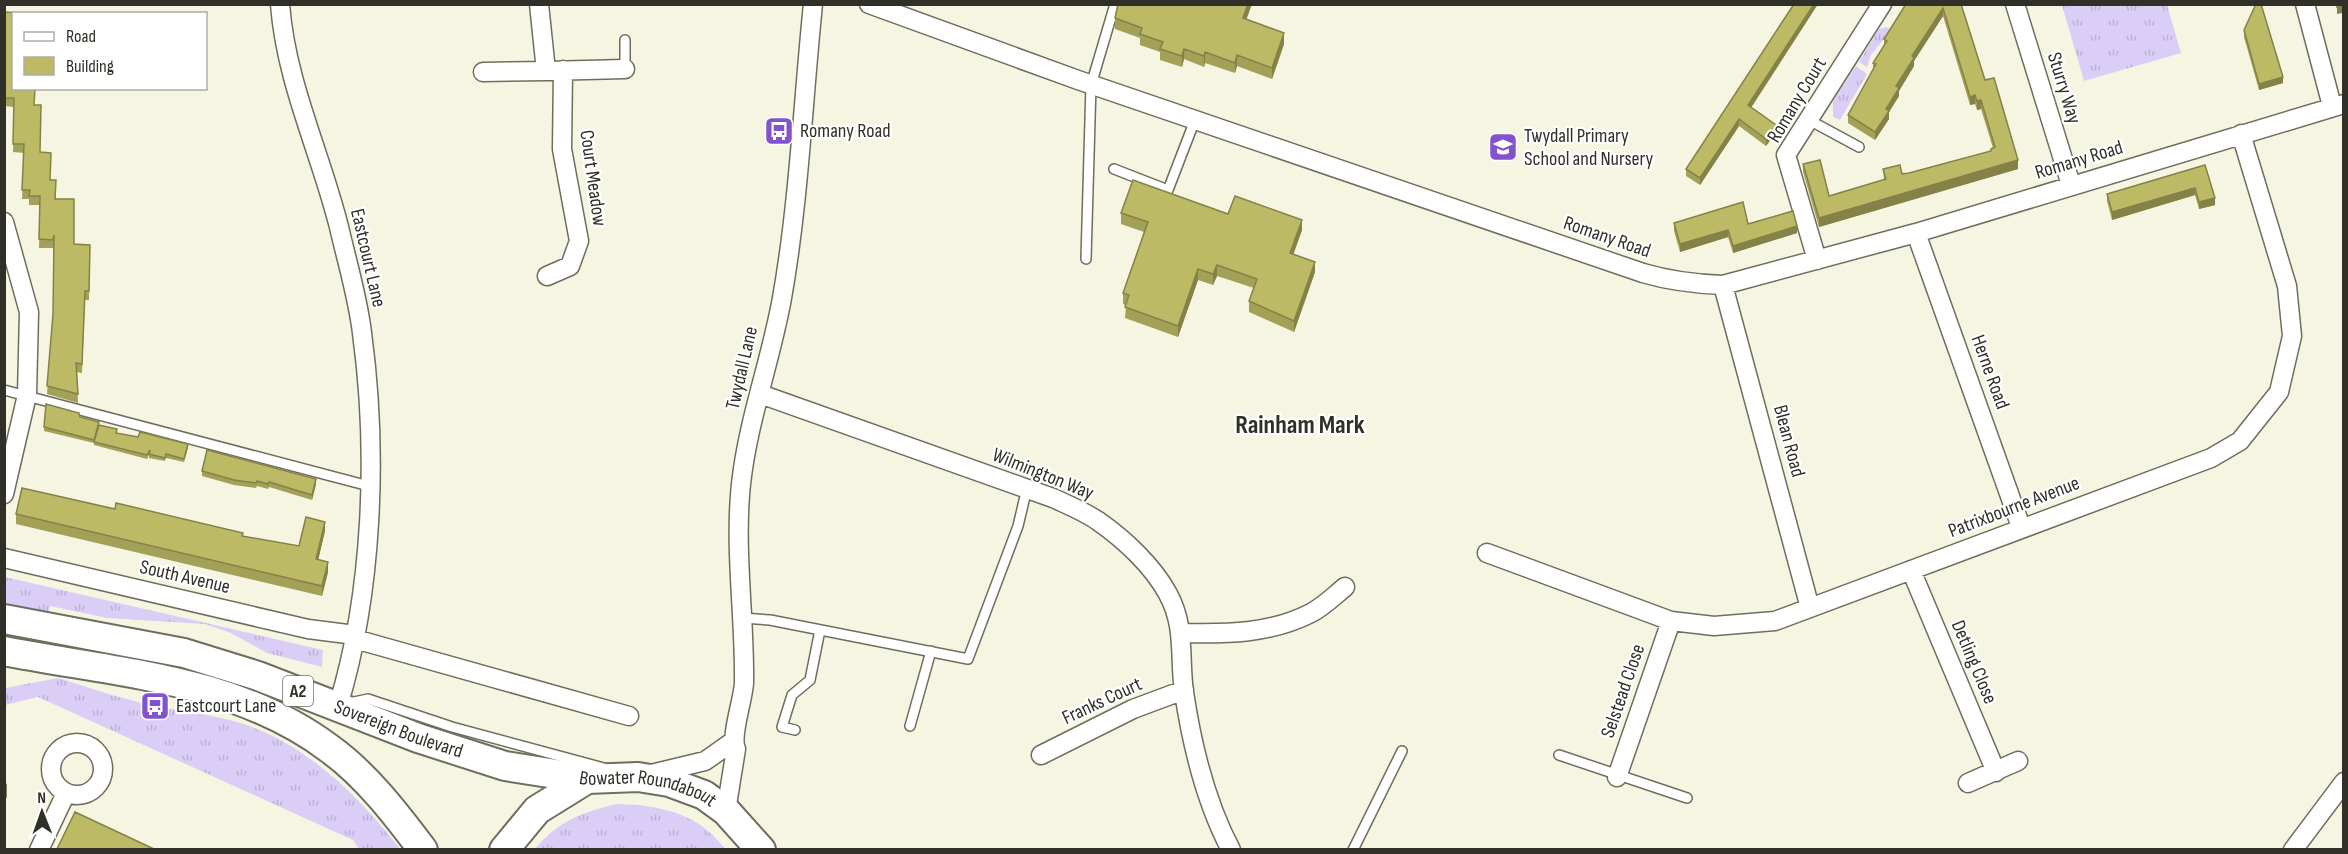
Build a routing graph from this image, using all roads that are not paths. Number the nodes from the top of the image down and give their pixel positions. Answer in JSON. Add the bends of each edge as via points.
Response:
{"nodes":[{"id":1,"x":280,"y":4,"type":"edge"},
{"id":2,"x":539,"y":4,"type":"edge"},
{"id":3,"x":813,"y":4,"type":"edge"},
{"id":4,"x":869,"y":4,"type":"edge"},
{"id":5,"x":1115,"y":4,"type":"edge"},
{"id":6,"x":1882,"y":4,"type":"edge"},
{"id":7,"x":2015,"y":4,"type":"edge"},
{"id":8,"x":2305,"y":4,"type":"edge"},
{"id":9,"x":625,"y":40,"type":"dead end"},
{"id":10,"x":625,"y":69,"type":"joint"},
{"id":11,"x":555,"y":70,"type":"junction"},
{"id":12,"x":483,"y":72,"type":"dead end"},
{"id":13,"x":1091,"y":85,"type":"junction"},
{"id":14,"x":2338,"y":105,"type":"edge"},
{"id":15,"x":1195,"y":120,"type":"junction"},
{"id":16,"x":1809,"y":120,"type":"junction"},
{"id":17,"x":2241,"y":134,"type":"junction"},
{"id":18,"x":1859,"y":147,"type":"dead end"},
{"id":19,"x":1114,"y":169,"type":"dead end"},
{"id":20,"x":2071,"y":186,"type":"junction"},
{"id":21,"x":4,"y":222,"type":"edge"},
{"id":22,"x":1916,"y":232,"type":"junction"},
{"id":23,"x":1086,"y":258,"type":"dead end"},
{"id":24,"x":1817,"y":260,"type":"junction"},
{"id":25,"x":547,"y":276,"type":"dead end"},
{"id":26,"x":1724,"y":285,"type":"junction"},
{"id":27,"x":4,"y":390,"type":"edge"},
{"id":28,"x":760,"y":394,"type":"junction"},
{"id":29,"x":27,"y":395,"type":"junction"},
{"id":30,"x":369,"y":486,"type":"junction"},
{"id":31,"x":1027,"y":488,"type":"junction"},
{"id":32,"x":4,"y":494,"type":"edge"},
{"id":33,"x":2021,"y":527,"type":"junction"},
{"id":34,"x":1487,"y":553,"type":"dead end"},
{"id":35,"x":4,"y":558,"type":"edge"},
{"id":36,"x":1911,"y":570,"type":"junction"},
{"id":37,"x":1345,"y":587,"type":"dead end"},
{"id":38,"x":1810,"y":608,"type":"junction"},
{"id":39,"x":742,"y":618,"type":"junction"},
{"id":40,"x":4,"y":619,"type":"edge"},
{"id":41,"x":1671,"y":621,"type":"junction"},
{"id":42,"x":820,"y":630,"type":"junction"},
{"id":43,"x":1182,"y":633,"type":"junction"},
{"id":44,"x":355,"y":637,"type":"junction"},
{"id":45,"x":4,"y":651,"type":"edge"},
{"id":46,"x":931,"y":651,"type":"junction"},
{"id":47,"x":1184,"y":690,"type":"junction"},
{"id":48,"x":338,"y":706,"type":"junction"},
{"id":49,"x":629,"y":716,"type":"dead end"},
{"id":50,"x":910,"y":726,"type":"dead end"},
{"id":51,"x":795,"y":730,"type":"dead end"},
{"id":52,"x":732,"y":742,"type":"junction"},
{"id":53,"x":1402,"y":751,"type":"dead end"},
{"id":54,"x":1041,"y":754,"type":"dead end"},
{"id":55,"x":1559,"y":755,"type":"dead end"},
{"id":56,"x":2018,"y":761,"type":"dead end"},
{"id":57,"x":1996,"y":772,"type":"junction"},
{"id":58,"x":638,"y":777,"type":"junction"},
{"id":59,"x":1617,"y":777,"type":"junction"},
{"id":60,"x":587,"y":779,"type":"junction"},
{"id":61,"x":2343,"y":782,"type":"edge"},
{"id":62,"x":1968,"y":783,"type":"dead end"},
{"id":63,"x":66,"y":793,"type":"dead end"},
{"id":64,"x":1687,"y":798,"type":"dead end"},
{"id":65,"x":726,"y":811,"type":"junction"},
{"id":66,"x":755,"y":842,"type":"edge"},
{"id":67,"x":39,"y":849,"type":"edge"},
{"id":68,"x":423,"y":849,"type":"edge"},
{"id":69,"x":504,"y":849,"type":"edge"},
{"id":70,"x":781,"y":849,"type":"edge"},
{"id":71,"x":1231,"y":849,"type":"edge"},
{"id":72,"x":1353,"y":849,"type":"edge"},
{"id":73,"x":2293,"y":849,"type":"edge"}],
"edges":[{"from":1,"to":30,"type":"street","name":"Eastcourt Lane","via":[[299,105],[339,226],[362,331],[369,397]]},
{"from":2,"to":11,"type":"street","name":"Court Meadow"},
{"from":3,"to":28,"type":"street","name":"Twydall Lane","via":[[782,297]]},
{"from":4,"to":13,"type":"street","name":"Romany Road"},
{"from":5,"to":13,"type":"lane"},
{"from":6,"to":16,"type":"street","name":"Romany Court"},
{"from":7,"to":20,"type":"street","name":"Sturry Way"},
{"from":8,"to":14,"type":"street"},
{"from":9,"to":10,"type":"lane"},
{"from":10,"to":11,"type":"street"},
{"from":11,"to":12,"type":"street"},
{"from":11,"to":25,"type":"street","name":"Court Meadow","via":[[562,149],[579,241],[570,266]]},
{"from":13,"to":15,"type":"street","name":"Romany Road"},
{"from":13,"to":23,"type":"lane"},
{"from":14,"to":17,"type":"street","name":"Romany Road"},
{"from":15,"to":19,"type":"lane","via":[[1168,190]]},
{"from":15,"to":26,"type":"street","name":"Romany Road","via":[[1642,273],[1670,281]]},
{"from":16,"to":18,"type":"lane"},
{"from":16,"to":24,"type":"street","name":"Romany Court","via":[[1786,155]]},
{"from":17,"to":20,"type":"street","name":"Romany Road"},
{"from":17,"to":33,"type":"street","name":"Patrixbourne Avenue","via":[[2287,286],[2292,336],[2279,392],[2240,441],[2211,458]]},
{"from":20,"to":22,"type":"street","name":"Romany Road"},
{"from":21,"to":29,"type":"street","via":[[29,312]]},
{"from":22,"to":24,"type":"street","name":"Romany Road"},
{"from":22,"to":33,"type":"street","name":"Herne Road"},
{"from":24,"to":26,"type":"street","name":"Romany Road"},
{"from":26,"to":38,"type":"street","name":"Blean Road"},
{"from":27,"to":29,"type":"lane"},
{"from":28,"to":31,"type":"street","name":"Wilmington Way"},
{"from":28,"to":39,"type":"street","name":"Twydall Lane","via":[[741,484]]},
{"from":29,"to":30,"type":"lane"},
{"from":29,"to":32,"type":"street"},
{"from":30,"to":44,"type":"street","name":"Eastcourt Lane","via":[[368,545]]},
{"from":31,"to":43,"type":"street","name":"Wilmington Way","via":[[1098,521],[1151,568],[1168,595]]},
{"from":31,"to":46,"type":"lane","via":[[968,659]]},
{"from":33,"to":36,"type":"street","name":"Patrixbourne Avenue"},
{"from":34,"to":41,"type":"street","name":"Patrixbourne Avenue"},
{"from":35,"to":44,"type":"street","name":"South Avenue"},
{"from":36,"to":38,"type":"street","name":"Patrixbourne Avenue"},
{"from":36,"to":57,"type":"street","name":"Detling Close"},
{"from":37,"to":43,"type":"street","via":[[1313,612],[1280,626],[1233,634]]},
{"from":38,"to":41,"type":"street","name":"Patrixbourne Avenue","via":[[1775,621],[1714,626]]},
{"from":39,"to":42,"type":"lane"},
{"from":39,"to":52,"type":"street","name":"Twydall Lane","via":[[744,685]]},
{"from":40,"to":48,"type":"main road","name":"Sovereign Boulevard","number":"A2","via":[[184,653]]},
{"from":41,"to":59,"type":"street","name":"Selstead Close"},
{"from":42,"to":46,"type":"lane"},
{"from":42,"to":51,"type":"lane","via":[[810,680],[792,695],[782,727]]},
{"from":43,"to":47,"type":"street","name":"Wilmington Way"},
{"from":44,"to":48,"type":"street","name":"Eastcourt Lane"},
{"from":44,"to":49,"type":"street","name":"South Avenue"},
{"from":45,"to":68,"type":"main road","name":"Sovereign Boulevard","number":"A2","via":[[202,688],[242,700],[290,722],[332,750]]},
{"from":46,"to":50,"type":"lane"},
{"from":47,"to":54,"type":"street","name":"Franks Court","via":[[1132,709]]},
{"from":47,"to":71,"type":"street","name":"Wilmington Way","via":[[1214,818]]},
{"from":48,"to":58,"type":"lane","via":[[368,699],[452,727]]},
{"from":48,"to":60,"type":"main road","name":"Sovereign Boulevard","number":"A2","via":[[504,766]]},
{"from":52,"to":58,"type":"street","via":[[705,761]]},
{"from":52,"to":65,"type":"street","name":"Twydall Lane","via":[[736,749]]},
{"from":53,"to":72,"type":"lane"},
{"from":55,"to":59,"type":"lane"},
{"from":56,"to":57,"type":"street"},
{"from":57,"to":62,"type":"street"},
{"from":58,"to":60,"type":"main road","name":"Bowater Roundabout"},
{"from":58,"to":65,"type":"main road","name":"Bowater Roundabout","via":[[669,782],[704,795]]},
{"from":59,"to":64,"type":"lane"},
{"from":60,"to":69,"type":"main road","name":"Bowater Roundabout","via":[[537,810]]},
{"from":61,"to":73,"type":"street"},
{"from":63,"to":67,"type":"street"},
{"from":65,"to":66,"type":"main road","name":"Bowater Roundabout"},
{"from":66,"to":70,"type":"main road"}]}
